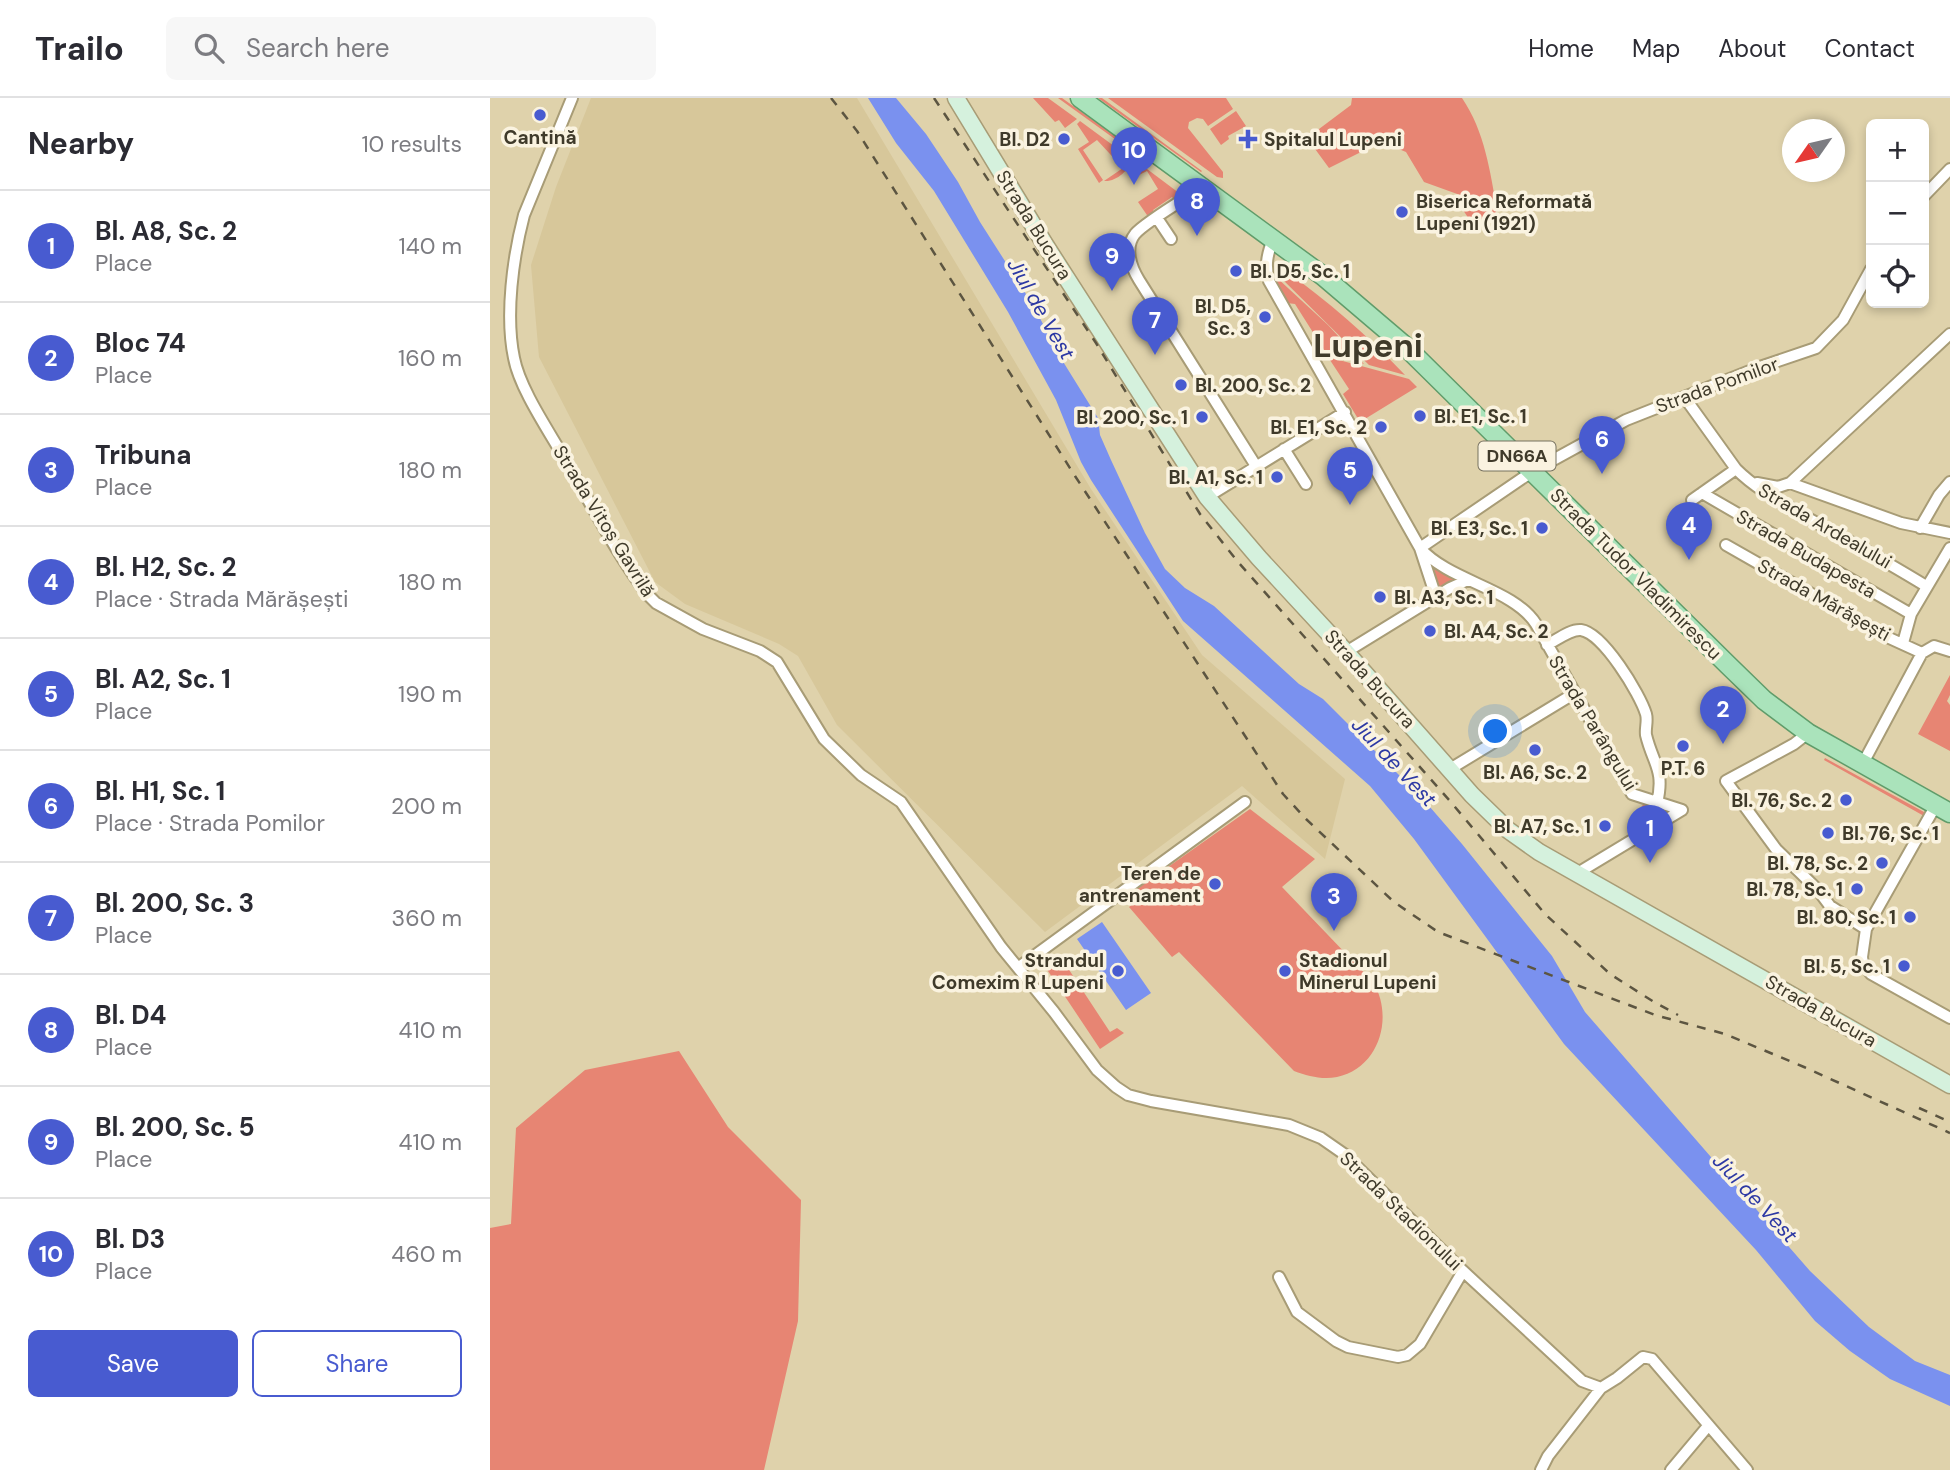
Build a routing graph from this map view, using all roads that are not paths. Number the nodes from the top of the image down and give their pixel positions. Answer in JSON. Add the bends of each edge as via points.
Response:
{"nodes":[{"id":1,"x":572,"y":98,"type":"edge"},
{"id":2,"x":956,"y":98,"type":"edge"},
{"id":3,"x":1080,"y":98,"type":"edge"},
{"id":4,"x":1950,"y":169,"type":"edge"},
{"id":5,"x":1203,"y":187,"type":"junction"},
{"id":6,"x":1929,"y":191,"type":"edge"},
{"id":7,"x":1157,"y":218,"type":"junction"},
{"id":8,"x":1171,"y":239,"type":"dead end"},
{"id":9,"x":1273,"y":239,"type":"junction"},
{"id":10,"x":1866,"y":278,"type":"edge"},
{"id":11,"x":1950,"y":334,"type":"edge"},
{"id":12,"x":1685,"y":398,"type":"junction"},
{"id":13,"x":1345,"y":412,"type":"junction"},
{"id":14,"x":1284,"y":449,"type":"junction"},
{"id":15,"x":1256,"y":466,"type":"junction"},
{"id":16,"x":1736,"y":469,"type":"junction"},
{"id":17,"x":1533,"y":471,"type":"junction"},
{"id":18,"x":1748,"y":481,"type":"junction"},
{"id":19,"x":1950,"y":482,"type":"edge"},
{"id":20,"x":1790,"y":483,"type":"junction"},
{"id":21,"x":1306,"y":484,"type":"dead end"},
{"id":22,"x":1208,"y":497,"type":"junction"},
{"id":23,"x":1920,"y":528,"type":"junction"},
{"id":24,"x":1950,"y":533,"type":"edge"},
{"id":25,"x":1726,"y":545,"type":"dead end"},
{"id":26,"x":1420,"y":548,"type":"junction"},
{"id":27,"x":1950,"y":548,"type":"edge"},
{"id":28,"x":1468,"y":580,"type":"junction"},
{"id":29,"x":1926,"y":586,"type":"junction"},
{"id":30,"x":1436,"y":597,"type":"junction"},
{"id":31,"x":1911,"y":614,"type":"junction"},
{"id":32,"x":1903,"y":643,"type":"junction"},
{"id":33,"x":1547,"y":645,"type":"junction"},
{"id":34,"x":1924,"y":651,"type":"junction"},
{"id":35,"x":1950,"y":651,"type":"edge"},
{"id":36,"x":1346,"y":652,"type":"junction"},
{"id":37,"x":1575,"y":693,"type":"junction"},
{"id":38,"x":1808,"y":733,"type":"junction"},
{"id":39,"x":1862,"y":765,"type":"junction"},
{"id":40,"x":1450,"y":769,"type":"junction"},
{"id":41,"x":1245,"y":802,"type":"dead end"},
{"id":42,"x":1657,"y":803,"type":"junction"},
{"id":43,"x":1943,"y":809,"type":"edge"},
{"id":44,"x":1576,"y":874,"type":"junction"},
{"id":45,"x":1866,"y":929,"type":"junction"},
{"id":46,"x":1019,"y":967,"type":"junction"},
{"id":47,"x":1950,"y":1018,"type":"edge"},
{"id":48,"x":1950,"y":1085,"type":"edge"},
{"id":49,"x":1463,"y":1271,"type":"junction"},
{"id":50,"x":1279,"y":1277,"type":"dead end"},
{"id":51,"x":1601,"y":1388,"type":"junction"},
{"id":52,"x":1708,"y":1426,"type":"junction"},
{"id":53,"x":1541,"y":1470,"type":"edge"},
{"id":54,"x":1671,"y":1470,"type":"edge"},
{"id":55,"x":1746,"y":1470,"type":"edge"}],
"edges":[{"from":1,"to":46,"type":"street","name":"Strada Vitoș Gavrilă","via":[[519,232],[510,334],[521,380],[648,595],[703,629],[777,662],[824,740],[861,775],[901,802]]},
{"from":2,"to":22,"type":"main road","name":"Strada Bucura"},
{"from":3,"to":5,"type":"main road","name":"Strada Tudor Vladimirescu","number":"DN66A"},
{"from":4,"to":6,"type":"street"},
{"from":5,"to":7,"type":"street"},
{"from":5,"to":9,"type":"main road","name":"Strada Tudor Vladimirescu","number":"DN66A"},
{"from":7,"to":8,"type":"street"},
{"from":7,"to":15,"type":"street","via":[[1133,238],[1133,270]]},
{"from":9,"to":13,"type":"street","name":"Strada Parângului","via":[[1267,255],[1269,281]]},
{"from":9,"to":17,"type":"main road","name":"Strada Tudor Vladimirescu","number":"DN66A","via":[[1377,321]]},
{"from":10,"to":12,"type":"street","name":"Strada Pomilor","via":[[1843,320],[1816,348]]},
{"from":11,"to":20,"type":"street"},
{"from":12,"to":16,"type":"street","name":"Strada Ardealului"},
{"from":12,"to":17,"type":"street","name":"Strada Pomilor","via":[[1626,420]]},
{"from":13,"to":14,"type":"street"},
{"from":13,"to":26,"type":"street","name":"Strada Parângului"},
{"from":14,"to":15,"type":"street"},
{"from":14,"to":21,"type":"street"},
{"from":15,"to":22,"type":"street"},
{"from":16,"to":18,"type":"street","name":"Strada Ardealului"},
{"from":16,"to":31,"type":"street","name":"Strada Budapesta","via":[[1697,497]]},
{"from":17,"to":26,"type":"street"},
{"from":17,"to":38,"type":"main road","name":"Strada Tudor Vladimirescu","number":"DN66A","via":[[1756,692]]},
{"from":18,"to":20,"type":"street","via":[[1778,487]]},
{"from":18,"to":29,"type":"street","name":"Strada Ardealului"},
{"from":19,"to":23,"type":"street"},
{"from":20,"to":23,"type":"street"},
{"from":22,"to":36,"type":"main road","name":"Strada Bucura"},
{"from":23,"to":24,"type":"street"},
{"from":25,"to":32,"type":"street","name":"Strada Mărășești"},
{"from":26,"to":28,"type":"street","name":"Strada Parângului"},
{"from":26,"to":30,"type":"street","name":"Strada Parângului"},
{"from":27,"to":29,"type":"street"},
{"from":28,"to":30,"type":"street"},
{"from":28,"to":33,"type":"street","name":"Strada Parângului","via":[[1525,610]]},
{"from":29,"to":31,"type":"street"},
{"from":30,"to":36,"type":"street"},
{"from":31,"to":32,"type":"street"},
{"from":32,"to":34,"type":"street","name":"Strada Mărășești"},
{"from":33,"to":37,"type":"street","name":"Strada Parângului"},
{"from":33,"to":42,"type":"street","via":[[1581,630],[1606,645],[1646,716],[1646,734],[1660,780]]},
{"from":34,"to":35,"type":"street","via":[[1940,647]]},
{"from":34,"to":39,"type":"street"},
{"from":36,"to":40,"type":"main road","name":"Strada Bucura"},
{"from":37,"to":40,"type":"street"},
{"from":37,"to":42,"type":"street","name":"Strada Parângului","via":[[1632,794]]},
{"from":38,"to":39,"type":"main road","name":"Strada Tudor Vladimirescu","number":"DN66A"},
{"from":38,"to":45,"type":"street","via":[[1726,781],[1776,849],[1830,906]]},
{"from":39,"to":43,"type":"main road","name":"Strada Tudor Vladimirescu","number":"DN66A"},
{"from":40,"to":44,"type":"main road","name":"Strada Bucura","via":[[1508,830]]},
{"from":41,"to":46,"type":"street"},
{"from":42,"to":44,"type":"street","name":"Strada Parângului","via":[[1682,810]]},
{"from":43,"to":45,"type":"street"},
{"from":44,"to":48,"type":"main road","name":"Strada Bucura"},
{"from":45,"to":47,"type":"street","via":[[1861,949],[1866,969]]},
{"from":46,"to":49,"type":"street","name":"Strada Stadionului","via":[[1088,1059],[1116,1087],[1151,1101],[1289,1125],[1321,1138]]},
{"from":49,"to":50,"type":"street","via":[[1420,1344],[1398,1357],[1336,1341],[1297,1312]]},
{"from":49,"to":51,"type":"street","name":"Strada Stadionului","via":[[1570,1371]]},
{"from":51,"to":52,"type":"street","via":[[1643,1357],[1648,1358]]},
{"from":51,"to":53,"type":"street"},
{"from":52,"to":54,"type":"street"},
{"from":52,"to":55,"type":"street"}]}
